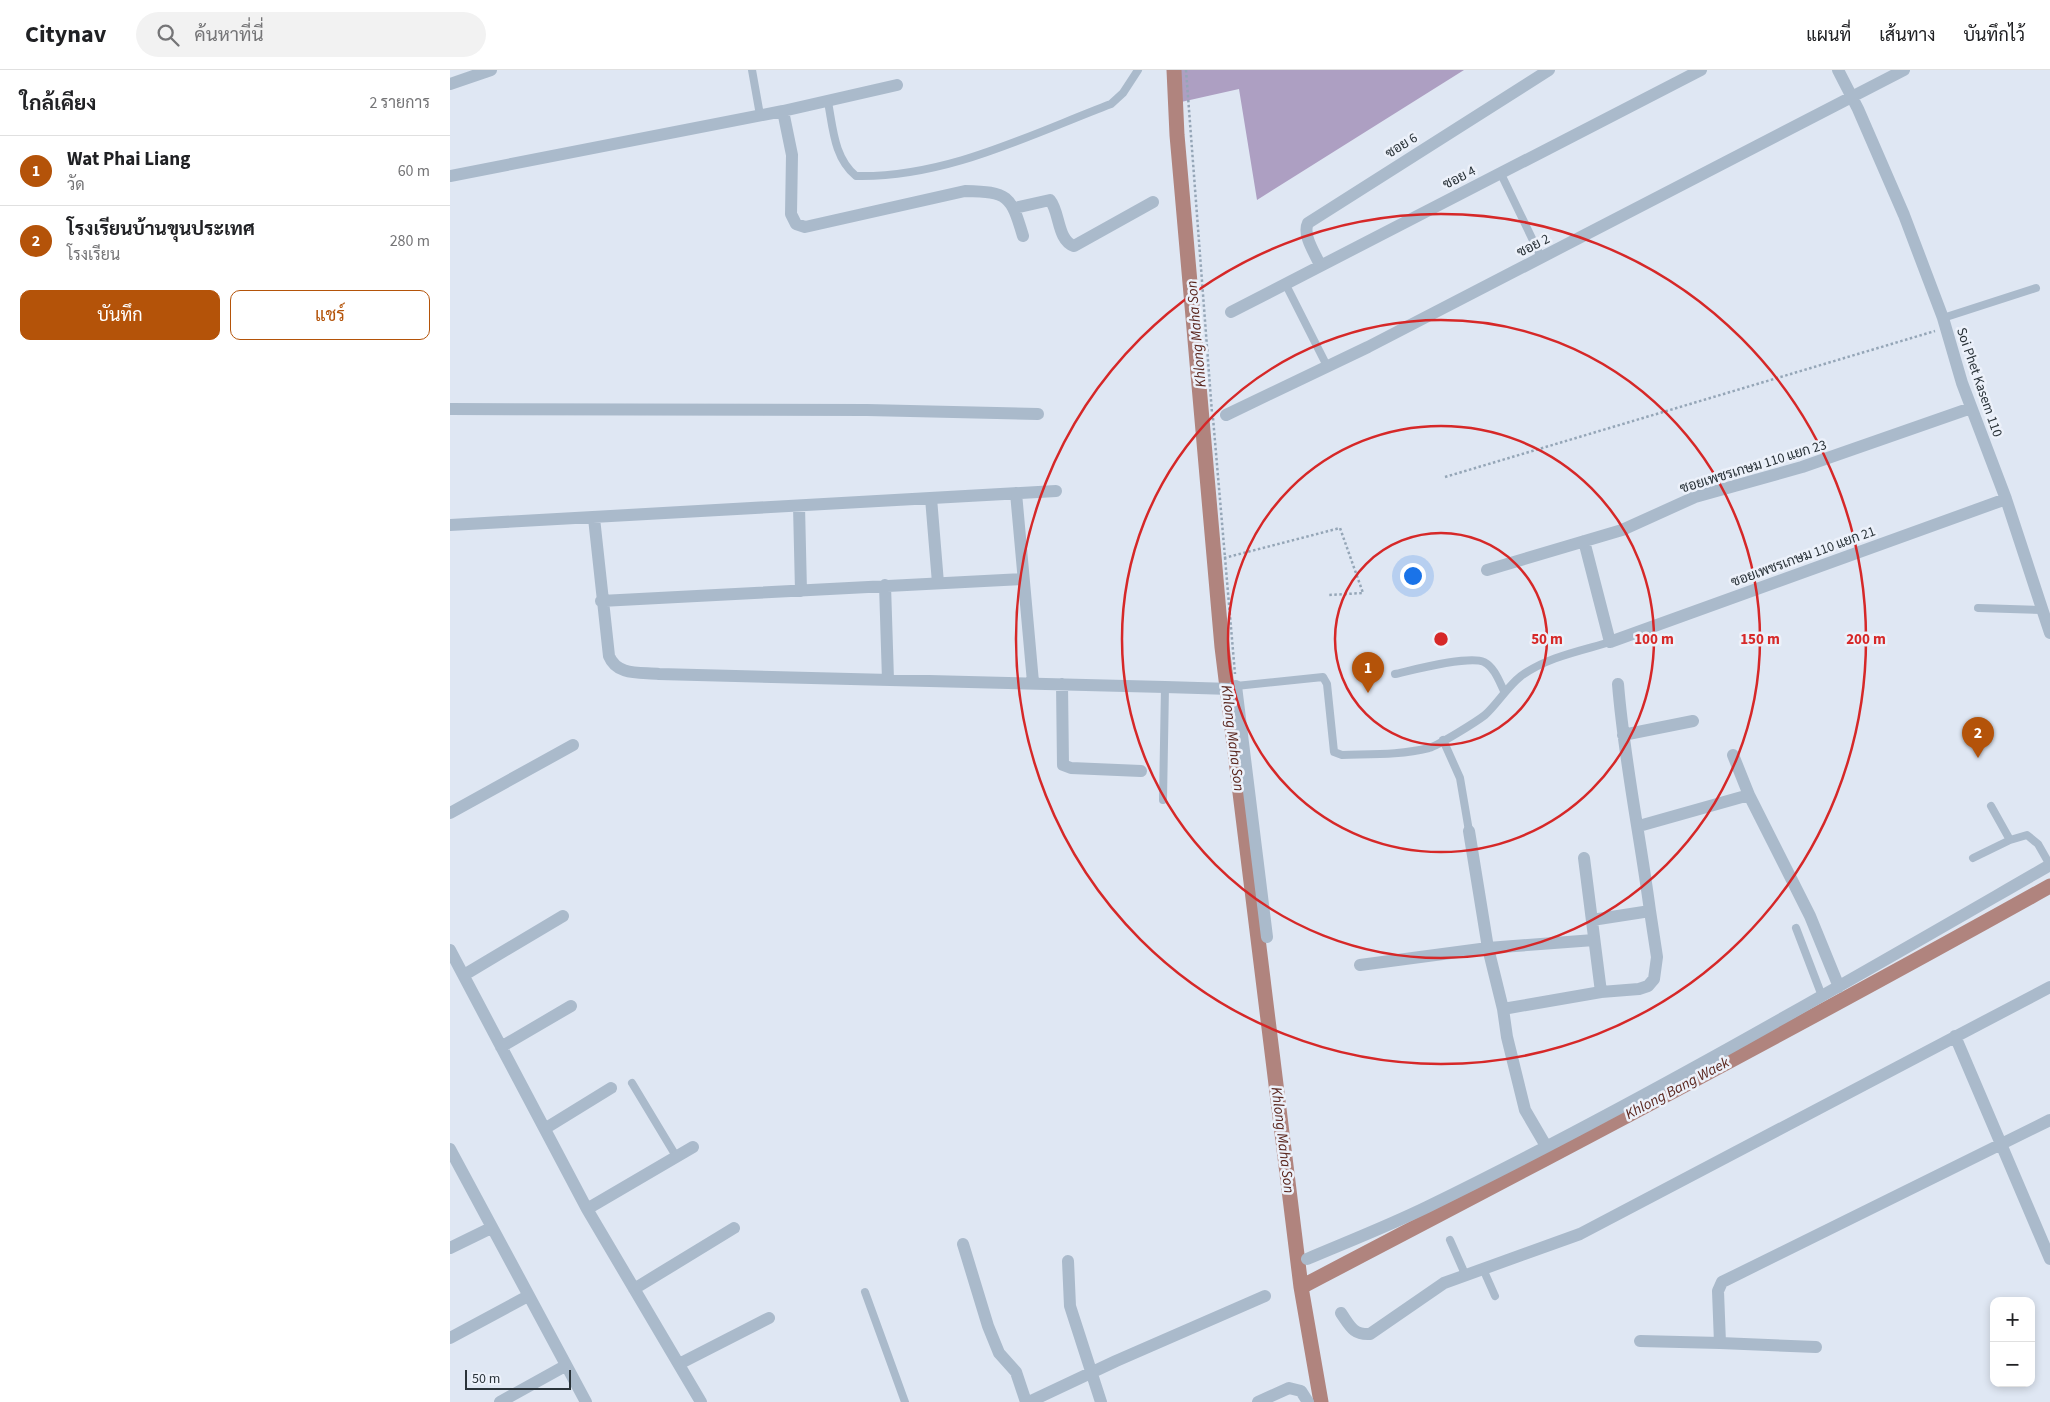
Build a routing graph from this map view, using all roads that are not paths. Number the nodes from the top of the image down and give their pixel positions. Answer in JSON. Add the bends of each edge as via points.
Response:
{"nodes":[{"id":1,"x":491,"y":70,"type":"edge"},
{"id":2,"x":752,"y":70,"type":"edge"},
{"id":3,"x":1138,"y":70,"type":"edge"},
{"id":4,"x":1550,"y":70,"type":"edge"},
{"id":5,"x":1701,"y":70,"type":"edge"},
{"id":6,"x":1838,"y":70,"type":"edge"},
{"id":7,"x":1904,"y":70,"type":"edge"},
{"id":8,"x":450,"y":84,"type":"edge"},
{"id":9,"x":897,"y":85,"type":"dead end"},
{"id":10,"x":1852,"y":97,"type":"junction"},
{"id":11,"x":828,"y":102,"type":"junction"},
{"id":12,"x":783,"y":111,"type":"junction"},
{"id":13,"x":760,"y":115,"type":"junction"},
{"id":14,"x":1502,"y":174,"type":"junction"},
{"id":15,"x":450,"y":176,"type":"edge"},
{"id":16,"x":1153,"y":202,"type":"dead end"},
{"id":17,"x":1015,"y":208,"type":"junction"},
{"id":18,"x":1022,"y":236,"type":"dead end"},
{"id":19,"x":1541,"y":257,"type":"junction"},
{"id":20,"x":1320,"y":265,"type":"junction"},
{"id":21,"x":1285,"y":283,"type":"junction"},
{"id":22,"x":2036,"y":288,"type":"dead end"},
{"id":23,"x":1231,"y":312,"type":"dead end"},
{"id":24,"x":1944,"y":323,"type":"junction"},
{"id":25,"x":1327,"y":366,"type":"junction"},
{"id":26,"x":1971,"y":408,"type":"junction"},
{"id":27,"x":450,"y":409,"type":"edge"},
{"id":28,"x":1038,"y":414,"type":"dead end"},
{"id":29,"x":1226,"y":415,"type":"dead end"},
{"id":30,"x":1056,"y":490,"type":"dead end"},
{"id":31,"x":1016,"y":493,"type":"junction"},
{"id":32,"x":931,"y":498,"type":"junction"},
{"id":33,"x":2006,"y":499,"type":"junction"},
{"id":34,"x":798,"y":506,"type":"junction"},
{"id":35,"x":594,"y":518,"type":"junction"},
{"id":36,"x":450,"y":525,"type":"edge"},
{"id":37,"x":1584,"y":541,"type":"junction"},
{"id":38,"x":1487,"y":570,"type":"dead end"},
{"id":39,"x":1024,"y":579,"type":"junction"},
{"id":40,"x":938,"y":583,"type":"junction"},
{"id":41,"x":885,"y":586,"type":"junction"},
{"id":42,"x":801,"y":591,"type":"junction"},
{"id":43,"x":601,"y":602,"type":"junction"},
{"id":44,"x":1978,"y":608,"type":"dead end"},
{"id":45,"x":2042,"y":610,"type":"junction"},
{"id":46,"x":2050,"y":632,"type":"edge"},
{"id":47,"x":1610,"y":642,"type":"junction"},
{"id":48,"x":1395,"y":674,"type":"dead end"},
{"id":49,"x":888,"y":680,"type":"junction"},
{"id":50,"x":1033,"y":682,"type":"junction"},
{"id":51,"x":1062,"y":684,"type":"junction"},
{"id":52,"x":1618,"y":684,"type":"dead end"},
{"id":53,"x":1164,"y":687,"type":"junction"},
{"id":54,"x":1234,"y":687,"type":"junction"},
{"id":55,"x":1504,"y":691,"type":"junction"},
{"id":56,"x":1693,"y":721,"type":"dead end"},
{"id":57,"x":1623,"y":735,"type":"junction"},
{"id":58,"x":1443,"y":740,"type":"junction"},
{"id":59,"x":573,"y":745,"type":"dead end"},
{"id":60,"x":1733,"y":754,"type":"dead end"},
{"id":61,"x":1141,"y":771,"type":"dead end"},
{"id":62,"x":1749,"y":795,"type":"junction"},
{"id":63,"x":1164,"y":800,"type":"dead end"},
{"id":64,"x":1991,"y":806,"type":"dead end"},
{"id":65,"x":450,"y":813,"type":"edge"},
{"id":66,"x":1639,"y":826,"type":"junction"},
{"id":67,"x":1469,"y":831,"type":"joint"},
{"id":68,"x":2010,"y":840,"type":"junction"},
{"id":69,"x":1584,"y":858,"type":"dead end"},
{"id":70,"x":1973,"y":858,"type":"dead end"},
{"id":71,"x":2050,"y":865,"type":"edge"},
{"id":72,"x":1650,"y":911,"type":"junction"},
{"id":73,"x":563,"y":916,"type":"dead end"},
{"id":74,"x":1592,"y":920,"type":"junction"},
{"id":75,"x":1796,"y":928,"type":"dead end"},
{"id":76,"x":1267,"y":937,"type":"dead end"},
{"id":77,"x":1594,"y":940,"type":"junction"},
{"id":78,"x":1488,"y":948,"type":"junction"},
{"id":79,"x":450,"y":950,"type":"edge"},
{"id":80,"x":1360,"y":965,"type":"dead end"},
{"id":81,"x":464,"y":975,"type":"junction"},
{"id":82,"x":1839,"y":987,"type":"junction"},
{"id":83,"x":2050,"y":987,"type":"edge"},
{"id":84,"x":1601,"y":992,"type":"junction"},
{"id":85,"x":1822,"y":996,"type":"junction"},
{"id":86,"x":571,"y":1006,"type":"dead end"},
{"id":87,"x":1503,"y":1009,"type":"junction"},
{"id":88,"x":1955,"y":1036,"type":"junction"},
{"id":89,"x":501,"y":1047,"type":"junction"},
{"id":90,"x":632,"y":1083,"type":"dead end"},
{"id":91,"x":611,"y":1088,"type":"dead end"},
{"id":92,"x":2050,"y":1120,"type":"edge"},
{"id":93,"x":546,"y":1128,"type":"junction"},
{"id":94,"x":2002,"y":1145,"type":"junction"},
{"id":95,"x":1546,"y":1146,"type":"junction"},
{"id":96,"x":693,"y":1147,"type":"dead end"},
{"id":97,"x":452,"y":1155,"type":"edge"},
{"id":98,"x":676,"y":1156,"type":"junction"},
{"id":99,"x":587,"y":1209,"type":"junction"},
{"id":100,"x":491,"y":1228,"type":"junction"},
{"id":101,"x":734,"y":1228,"type":"dead end"},
{"id":102,"x":1450,"y":1240,"type":"dead end"},
{"id":103,"x":2047,"y":1241,"type":"edge"},
{"id":104,"x":962,"y":1244,"type":"dead end"},
{"id":105,"x":450,"y":1248,"type":"edge"},
{"id":106,"x":1307,"y":1259,"type":"dead end"},
{"id":107,"x":2050,"y":1259,"type":"edge"},
{"id":108,"x":1068,"y":1261,"type":"dead end"},
{"id":109,"x":1482,"y":1269,"type":"junction"},
{"id":110,"x":1465,"y":1274,"type":"junction"},
{"id":111,"x":634,"y":1289,"type":"junction"},
{"id":112,"x":865,"y":1292,"type":"dead end"},
{"id":113,"x":528,"y":1296,"type":"junction"},
{"id":114,"x":1265,"y":1296,"type":"dead end"},
{"id":115,"x":1494,"y":1296,"type":"dead end"},
{"id":116,"x":1341,"y":1313,"type":"dead end"},
{"id":117,"x":769,"y":1318,"type":"dead end"},
{"id":118,"x":450,"y":1338,"type":"edge"},
{"id":119,"x":1640,"y":1341,"type":"dead end"},
{"id":120,"x":1720,"y":1343,"type":"junction"},
{"id":121,"x":1816,"y":1347,"type":"dead end"},
{"id":122,"x":679,"y":1364,"type":"junction"},
{"id":123,"x":565,"y":1366,"type":"junction"},
{"id":124,"x":1093,"y":1377,"type":"junction"},
{"id":125,"x":500,"y":1402,"type":"edge"},
{"id":126,"x":586,"y":1402,"type":"edge"},
{"id":127,"x":702,"y":1402,"type":"edge"},
{"id":128,"x":905,"y":1402,"type":"edge"},
{"id":129,"x":1026,"y":1402,"type":"edge"},
{"id":130,"x":1030,"y":1402,"type":"edge"},
{"id":131,"x":1101,"y":1402,"type":"edge"},
{"id":132,"x":1258,"y":1402,"type":"edge"},
{"id":133,"x":1308,"y":1402,"type":"edge"}],
"edges":[{"from":1,"to":8,"type":"street"},
{"from":2,"to":13,"type":"lane"},
{"from":3,"to":11,"type":"lane","via":[[1123,93],[1111,104],[957,162],[898,174],[856,176],[846,168],[839,155]]},
{"from":4,"to":20,"type":"street","name":"ซอย 6","via":[[1308,223],[1308,238]]},
{"from":5,"to":14,"type":"street","name":"ซอย 4"},
{"from":6,"to":10,"type":"street","name":"Soi Phet Kasem 110"},
{"from":7,"to":10,"type":"street","name":"ซอย 2"},
{"from":9,"to":11,"type":"street"},
{"from":10,"to":19,"type":"street","name":"ซอย 2"},
{"from":10,"to":24,"type":"street","name":"Soi Phet Kasem 110","via":[[1904,215]]},
{"from":11,"to":12,"type":"street"},
{"from":12,"to":13,"type":"street"},
{"from":12,"to":17,"type":"street","via":[[792,155],[791,214],[796,224],[805,227],[965,191],[1004,196]]},
{"from":13,"to":15,"type":"street"},
{"from":14,"to":19,"type":"lane"},
{"from":14,"to":20,"type":"street","name":"ซอย 4"},
{"from":16,"to":17,"type":"street","via":[[1074,246],[1064,238],[1050,200]]},
{"from":17,"to":18,"type":"street"},
{"from":19,"to":25,"type":"street","name":"ซอย 2"},
{"from":20,"to":21,"type":"street","name":"ซอย 4"},
{"from":21,"to":23,"type":"street","name":"ซอย 4"},
{"from":21,"to":25,"type":"lane"},
{"from":22,"to":24,"type":"lane"},
{"from":24,"to":26,"type":"street","name":"Soi Phet Kasem 110"},
{"from":25,"to":29,"type":"street","name":"ซอย 2"},
{"from":26,"to":33,"type":"street","name":"Soi Phet Kasem 110"},
{"from":26,"to":37,"type":"street","name":"ซอยเพชรเกษม 110 แยก 23","via":[[1802,467],[1695,497],[1622,530]]},
{"from":27,"to":28,"type":"street","via":[[867,410]]},
{"from":30,"to":31,"type":"street"},
{"from":31,"to":32,"type":"street"},
{"from":31,"to":39,"type":"street"},
{"from":32,"to":34,"type":"street"},
{"from":32,"to":40,"type":"street"},
{"from":33,"to":45,"type":"street","name":"Soi Phet Kasem 110"},
{"from":33,"to":47,"type":"street","name":"ซอยเพชรเกษม 110 แยก 21"},
{"from":34,"to":35,"type":"street"},
{"from":34,"to":42,"type":"street"},
{"from":35,"to":36,"type":"street"},
{"from":35,"to":43,"type":"street"},
{"from":37,"to":38,"type":"street","name":"ซอยเพชรเกษม 110 แยก 23"},
{"from":37,"to":47,"type":"street"},
{"from":39,"to":40,"type":"street"},
{"from":39,"to":50,"type":"street"},
{"from":40,"to":41,"type":"street"},
{"from":41,"to":42,"type":"street"},
{"from":41,"to":49,"type":"street"},
{"from":42,"to":43,"type":"street"},
{"from":43,"to":49,"type":"street","via":[[609,656],[620,670]]},
{"from":44,"to":45,"type":"lane"},
{"from":45,"to":46,"type":"street","name":"Soi Phet Kasem 110"},
{"from":47,"to":55,"type":"lane","via":[[1558,657],[1522,676]]},
{"from":48,"to":55,"type":"lane","via":[[1442,662],[1483,661],[1493,669]]},
{"from":49,"to":50,"type":"street"},
{"from":50,"to":51,"type":"street"},
{"from":51,"to":53,"type":"street"},
{"from":51,"to":61,"type":"street","via":[[1064,765]]},
{"from":52,"to":57,"type":"street"},
{"from":53,"to":54,"type":"street"},
{"from":53,"to":63,"type":"lane"},
{"from":54,"to":58,"type":"lane","via":[[1323,678],[1327,684],[1334,752],[1342,756],[1396,753],[1431,747]]},
{"from":54,"to":76,"type":"street"},
{"from":55,"to":58,"type":"lane","via":[[1485,715]]},
{"from":56,"to":57,"type":"street"},
{"from":57,"to":66,"type":"street","via":[[1630,790]]},
{"from":58,"to":67,"type":"lane","via":[[1460,778]]},
{"from":59,"to":65,"type":"street"},
{"from":60,"to":62,"type":"street"},
{"from":62,"to":66,"type":"street"},
{"from":62,"to":82,"type":"street","via":[[1810,916]]},
{"from":64,"to":68,"type":"lane"},
{"from":66,"to":72,"type":"street"},
{"from":67,"to":78,"type":"street"},
{"from":68,"to":70,"type":"lane"},
{"from":68,"to":71,"type":"lane","via":[[2020,836],[2031,837]]},
{"from":69,"to":74,"type":"street"},
{"from":71,"to":82,"type":"street"},
{"from":72,"to":74,"type":"street"},
{"from":72,"to":84,"type":"street","via":[[1657,957],[1654,978],[1639,990]]},
{"from":73,"to":81,"type":"street"},
{"from":74,"to":77,"type":"street"},
{"from":75,"to":85,"type":"lane"},
{"from":77,"to":78,"type":"street"},
{"from":77,"to":84,"type":"street"},
{"from":78,"to":80,"type":"street"},
{"from":78,"to":87,"type":"street"},
{"from":79,"to":81,"type":"street"},
{"from":81,"to":89,"type":"street"},
{"from":82,"to":85,"type":"street"},
{"from":83,"to":88,"type":"street"},
{"from":84,"to":87,"type":"street"},
{"from":85,"to":95,"type":"street"},
{"from":86,"to":89,"type":"street"},
{"from":87,"to":95,"type":"street","via":[[1525,1110]]},
{"from":88,"to":94,"type":"street"},
{"from":88,"to":109,"type":"street","via":[[1580,1234]]},
{"from":89,"to":93,"type":"street"},
{"from":90,"to":98,"type":"lane"},
{"from":91,"to":93,"type":"street"},
{"from":92,"to":94,"type":"street"},
{"from":93,"to":99,"type":"street"},
{"from":94,"to":103,"type":"street"},
{"from":94,"to":120,"type":"street","via":[[1722,1282],[1718,1290]]},
{"from":95,"to":106,"type":"street","via":[[1425,1208]]},
{"from":96,"to":98,"type":"street"},
{"from":97,"to":100,"type":"street"},
{"from":98,"to":99,"type":"street"},
{"from":99,"to":111,"type":"street"},
{"from":100,"to":105,"type":"street"},
{"from":100,"to":113,"type":"street"},
{"from":101,"to":111,"type":"street"},
{"from":102,"to":110,"type":"lane"},
{"from":103,"to":107,"type":"street"},
{"from":104,"to":129,"type":"street","via":[[992,1335],[1000,1353],[1016,1372]]},
{"from":108,"to":124,"type":"street","via":[[1070,1306]]},
{"from":109,"to":110,"type":"street"},
{"from":109,"to":115,"type":"lane"},
{"from":110,"to":116,"type":"street","via":[[1430,1292],[1370,1334],[1354,1332]]},
{"from":111,"to":122,"type":"street"},
{"from":112,"to":128,"type":"lane"},
{"from":113,"to":118,"type":"street"},
{"from":113,"to":123,"type":"street"},
{"from":114,"to":124,"type":"street"},
{"from":117,"to":122,"type":"street"},
{"from":119,"to":120,"type":"street"},
{"from":120,"to":121,"type":"street"},
{"from":122,"to":127,"type":"street"},
{"from":123,"to":125,"type":"street"},
{"from":123,"to":126,"type":"street"},
{"from":124,"to":130,"type":"street"},
{"from":124,"to":131,"type":"street"},
{"from":132,"to":133,"type":"street","via":[[1289,1388],[1301,1391]]}]}
